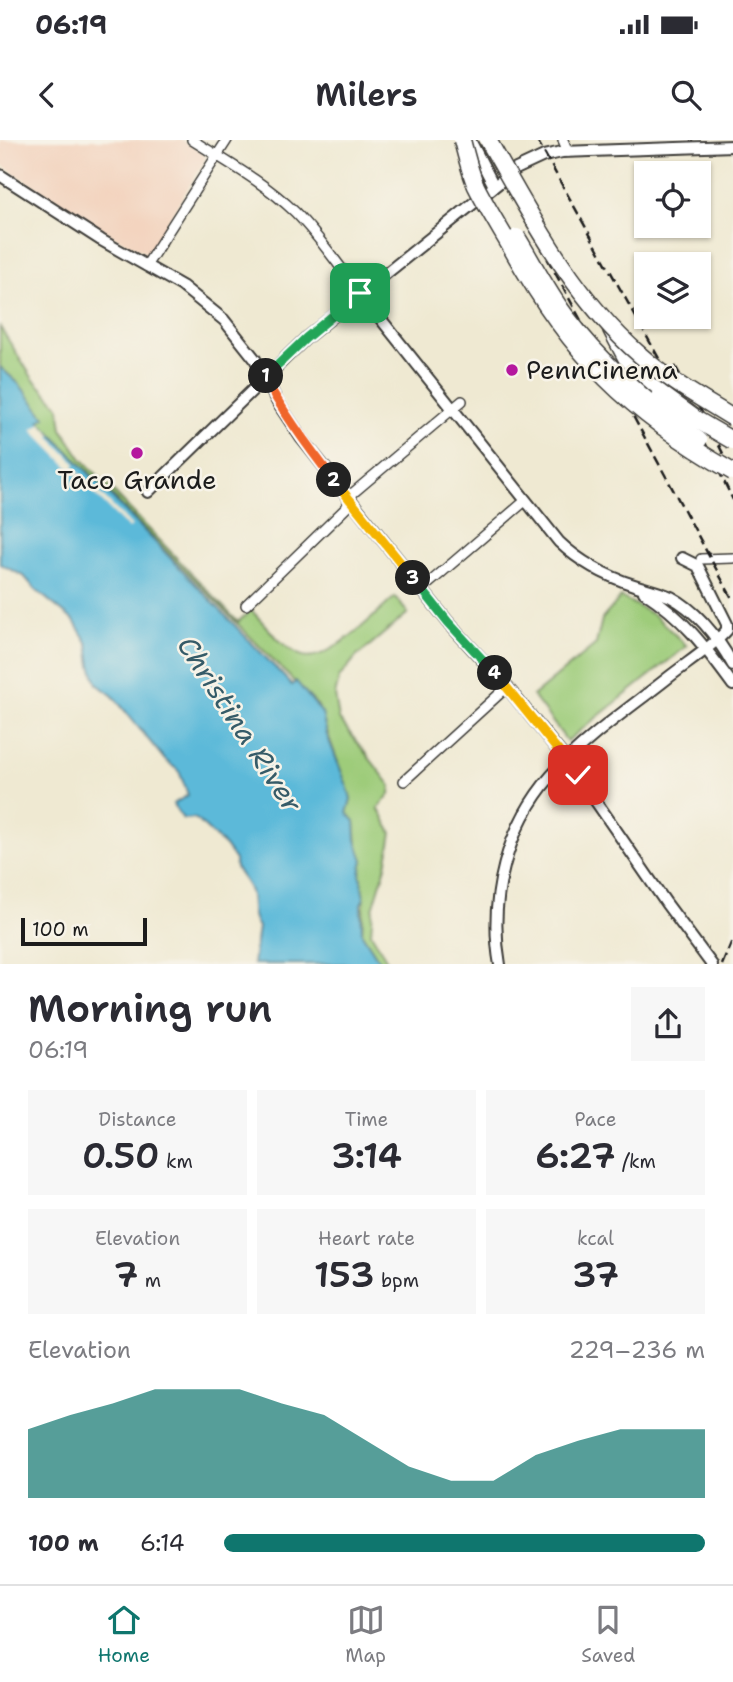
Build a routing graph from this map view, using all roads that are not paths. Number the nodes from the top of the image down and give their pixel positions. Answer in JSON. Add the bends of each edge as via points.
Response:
{"nodes":[{"id":1,"x":191,"y":140,"type":"edge"},
{"id":2,"x":227,"y":140,"type":"edge"},
{"id":3,"x":463,"y":140,"type":"edge"},
{"id":4,"x":470,"y":140,"type":"edge"},
{"id":5,"x":488,"y":140,"type":"edge"},
{"id":6,"x":563,"y":140,"type":"edge"},
{"id":7,"x":733,"y":146,"type":"edge"},
{"id":8,"x":568,"y":152,"type":"junction"},
{"id":9,"x":217,"y":156,"type":"junction"},
{"id":10,"x":0,"y":175,"type":"edge"},
{"id":11,"x":494,"y":186,"type":"junction"},
{"id":12,"x":146,"y":266,"type":"junction"},
{"id":13,"x":360,"y":293,"type":"junction"},
{"id":14,"x":609,"y":325,"type":"junction"},
{"id":15,"x":264,"y":377,"type":"junction"},
{"id":16,"x":462,"y":401,"type":"dead end"},
{"id":17,"x":452,"y":409,"type":"junction"},
{"id":18,"x":733,"y":418,"type":"edge"},
{"id":19,"x":733,"y":441,"type":"edge"},
{"id":20,"x":733,"y":460,"type":"edge"},
{"id":21,"x":733,"y":472,"type":"edge"},
{"id":22,"x":148,"y":492,"type":"dead end"},
{"id":23,"x":351,"y":500,"type":"junction"},
{"id":24,"x":525,"y":501,"type":"junction"},
{"id":25,"x":682,"y":558,"type":"dead end"},
{"id":26,"x":733,"y":558,"type":"edge"},
{"id":27,"x":701,"y":559,"type":"dead end"},
{"id":28,"x":633,"y":585,"type":"junction"},
{"id":29,"x":421,"y":590,"type":"junction"},
{"id":30,"x":246,"y":606,"type":"dead end"},
{"id":31,"x":716,"y":640,"type":"junction"},
{"id":32,"x":705,"y":648,"type":"junction"},
{"id":33,"x":733,"y":665,"type":"edge"},
{"id":34,"x":733,"y":685,"type":"edge"},
{"id":35,"x":507,"y":687,"type":"junction"},
{"id":36,"x":566,"y":760,"type":"junction"},
{"id":37,"x":404,"y":781,"type":"dead end"},
{"id":38,"x":500,"y":964,"type":"edge"},
{"id":39,"x":712,"y":964,"type":"edge"}],
"edges":[{"from":1,"to":9,"type":"street"},
{"from":2,"to":9,"type":"street"},
{"from":3,"to":20,"type":"highway","bridge":true,"via":[[575,327],[648,401]]},
{"from":3,"to":21,"type":"highway","bridge":true,"via":[[475,184],[537,293],[572,343],[639,410]]},
{"from":4,"to":11,"type":"street"},
{"from":5,"to":14,"type":"highway","bridge":true,"via":[[560,262]]},
{"from":6,"to":8,"type":"street"},
{"from":7,"to":8,"type":"street"},
{"from":8,"to":11,"type":"street","via":[[529,162]]},
{"from":9,"to":12,"type":"street"},
{"from":9,"to":13,"type":"street","via":[[288,205]]},
{"from":10,"to":12,"type":"street"},
{"from":11,"to":13,"type":"street"},
{"from":12,"to":15,"type":"street","via":[[190,291],[224,320]]},
{"from":13,"to":15,"type":"street"},
{"from":13,"to":17,"type":"street"},
{"from":14,"to":18,"type":"highway","bridge":true,"via":[[666,376]]},
{"from":14,"to":19,"type":"highway","bridge":true,"via":[[631,367],[681,409]]},
{"from":15,"to":22,"type":"street"},
{"from":15,"to":23,"type":"street","via":[[297,431]]},
{"from":16,"to":17,"type":"street"},
{"from":17,"to":23,"type":"street"},
{"from":17,"to":24,"type":"street"},
{"from":23,"to":29,"type":"street"},
{"from":23,"to":30,"type":"street"},
{"from":24,"to":28,"type":"street","via":[[568,551],[607,576]]},
{"from":24,"to":29,"type":"street"},
{"from":25,"to":31,"type":"street","via":[[698,566],[727,624]]},
{"from":26,"to":27,"type":"street"},
{"from":28,"to":31,"type":"street","via":[[668,596],[689,609]]},
{"from":28,"to":32,"type":"street","via":[[667,607]]},
{"from":29,"to":35,"type":"street"},
{"from":31,"to":32,"type":"street"},
{"from":31,"to":33,"type":"street"},
{"from":32,"to":34,"type":"street"},
{"from":32,"to":36,"type":"street"},
{"from":35,"to":36,"type":"street"},
{"from":35,"to":37,"type":"street"},
{"from":36,"to":38,"type":"street","via":[[538,793],[508,852],[497,912]]},
{"from":36,"to":39,"type":"street"}]}
